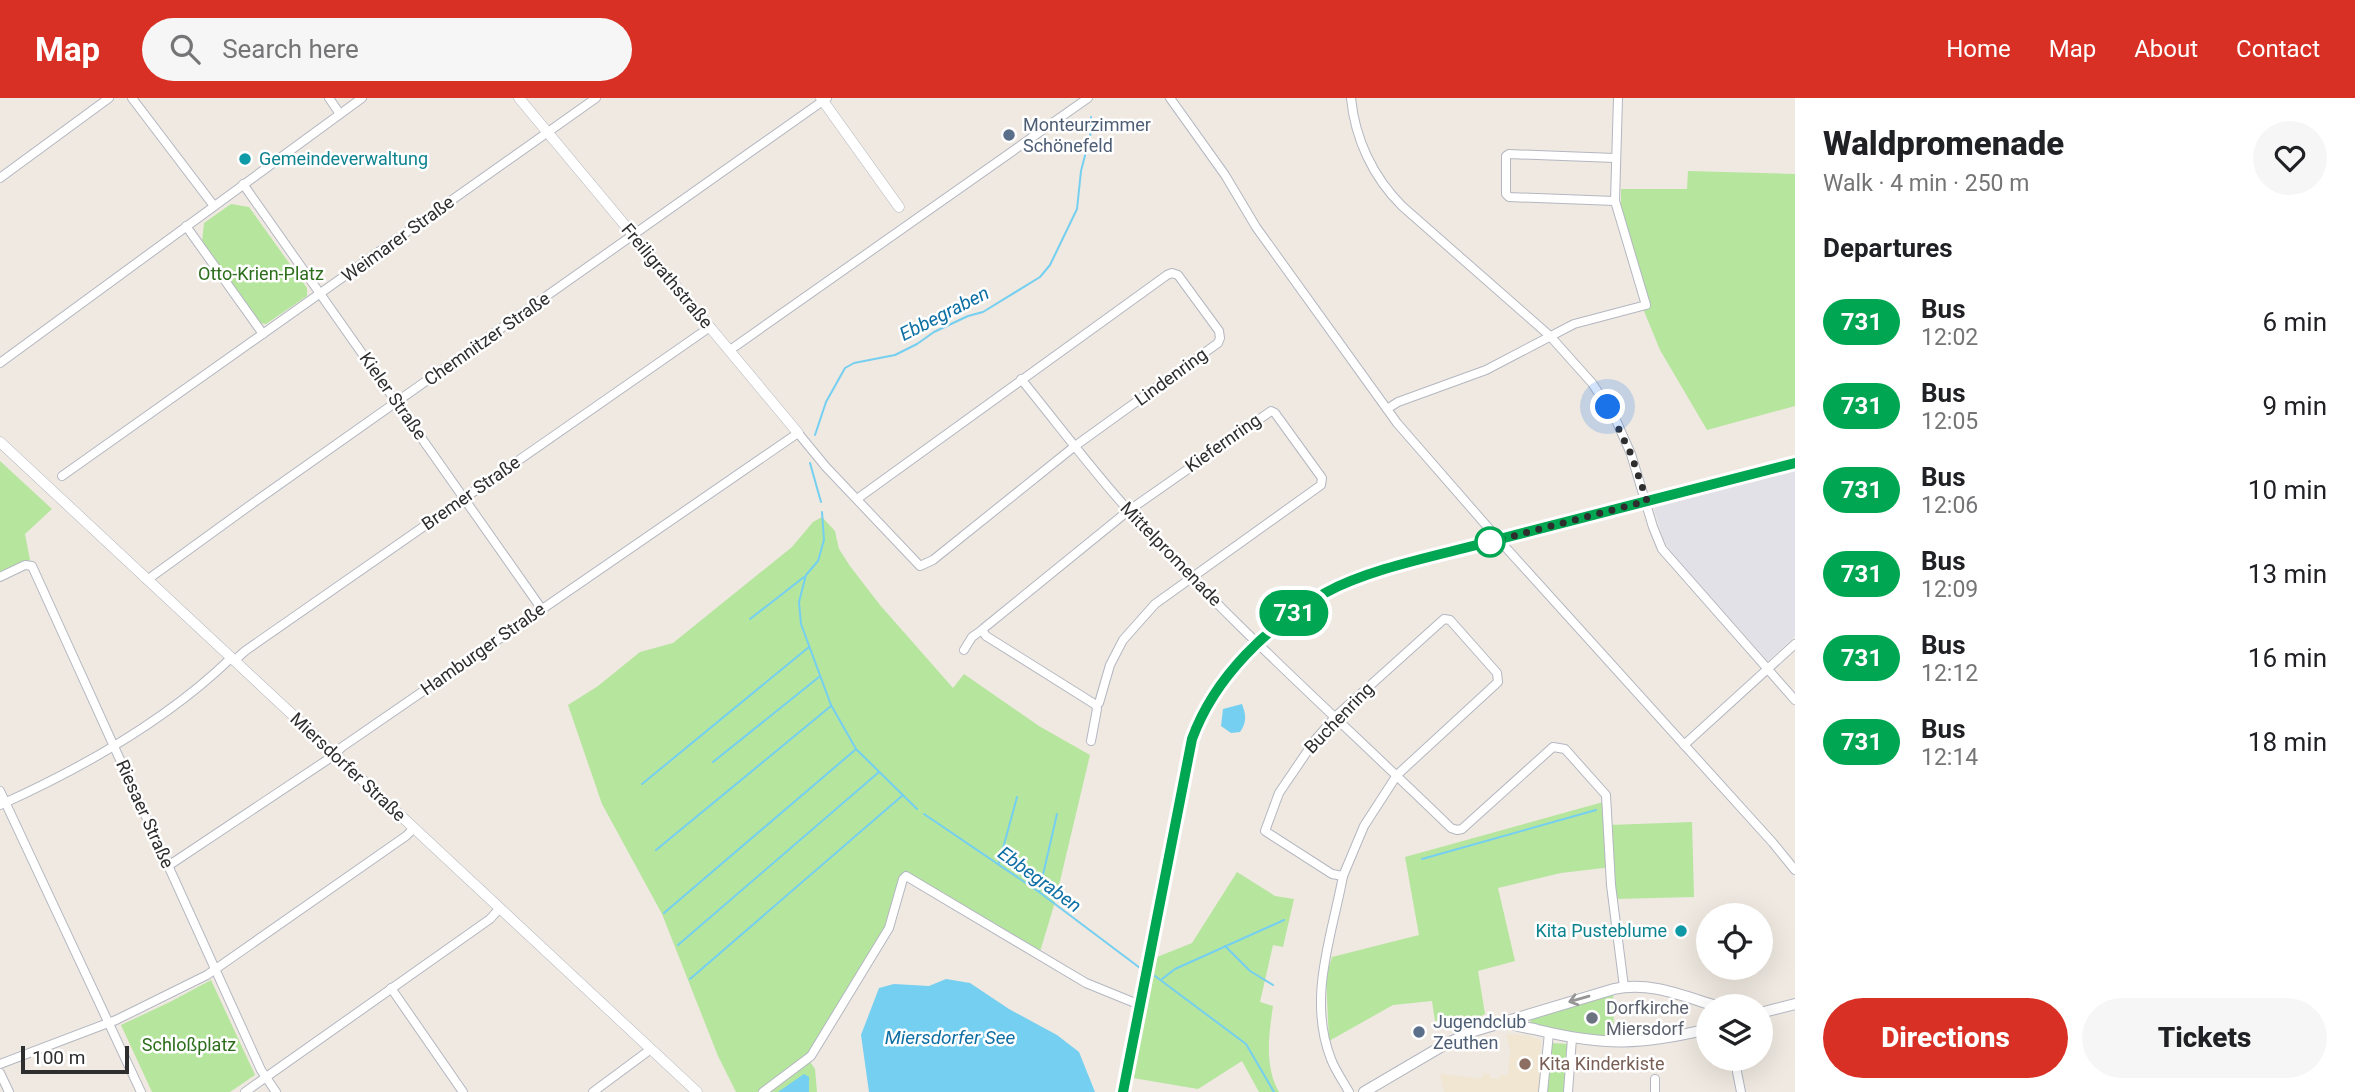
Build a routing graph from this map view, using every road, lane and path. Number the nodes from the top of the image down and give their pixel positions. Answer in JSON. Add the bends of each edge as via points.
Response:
{"nodes":[{"id":1,"x":109,"y":98,"type":"edge"},
{"id":2,"x":132,"y":98,"type":"edge"},
{"id":3,"x":329,"y":98,"type":"edge"},
{"id":4,"x":362,"y":98,"type":"edge"},
{"id":5,"x":519,"y":98,"type":"edge"},
{"id":6,"x":596,"y":98,"type":"edge"},
{"id":7,"x":1088,"y":98,"type":"edge"},
{"id":8,"x":1170,"y":98,"type":"edge"},
{"id":9,"x":1351,"y":98,"type":"edge"},
{"id":10,"x":1618,"y":98,"type":"edge"},
{"id":11,"x":824,"y":99,"type":"edge"},
{"id":12,"x":340,"y":114,"type":"junction"},
{"id":13,"x":548,"y":133,"type":"junction"},
{"id":14,"x":1615,"y":158,"type":"junction"},
{"id":15,"x":0,"y":178,"type":"edge"},
{"id":16,"x":243,"y":184,"type":"junction"},
{"id":17,"x":1615,"y":201,"type":"junction"},
{"id":18,"x":214,"y":206,"type":"junction"},
{"id":19,"x":898,"y":207,"type":"joint"},
{"id":20,"x":910,"y":223,"type":"junction"},
{"id":21,"x":186,"y":226,"type":"junction"},
{"id":22,"x":633,"y":235,"type":"junction"},
{"id":23,"x":321,"y":294,"type":"junction"},
{"id":24,"x":710,"y":327,"type":"junction"},
{"id":25,"x":263,"y":334,"type":"junction"},
{"id":26,"x":1550,"y":336,"type":"junction"},
{"id":27,"x":730,"y":350,"type":"junction"},
{"id":28,"x":0,"y":363,"type":"edge"},
{"id":29,"x":1021,"y":379,"type":"junction"},
{"id":30,"x":398,"y":402,"type":"junction"},
{"id":31,"x":1387,"y":409,"type":"junction"},
{"id":32,"x":798,"y":433,"type":"junction"},
{"id":33,"x":0,"y":442,"type":"edge"},
{"id":34,"x":1075,"y":446,"type":"junction"},
{"id":35,"x":814,"y":453,"type":"joint"},
{"id":36,"x":1795,"y":463,"type":"edge"},
{"id":37,"x":62,"y":476,"type":"dead end"},
{"id":38,"x":464,"y":498,"type":"junction"},
{"id":39,"x":857,"y":499,"type":"junction"},
{"id":40,"x":1647,"y":501,"type":"junction"},
{"id":41,"x":1128,"y":511,"type":"junction"},
{"id":42,"x":1499,"y":540,"type":"junction"},
{"id":43,"x":0,"y":577,"type":"edge"},
{"id":44,"x":1192,"y":577,"type":"junction"},
{"id":45,"x":148,"y":580,"type":"junction"},
{"id":46,"x":541,"y":608,"type":"junction"},
{"id":47,"x":982,"y":630,"type":"junction"},
{"id":48,"x":1258,"y":643,"type":"junction"},
{"id":49,"x":1795,"y":644,"type":"edge"},
{"id":50,"x":964,"y":650,"type":"dead end"},
{"id":51,"x":232,"y":659,"type":"junction"},
{"id":52,"x":1768,"y":669,"type":"junction"},
{"id":53,"x":1795,"y":700,"type":"edge"},
{"id":54,"x":1096,"y":705,"type":"junction"},
{"id":55,"x":1335,"y":717,"type":"junction"},
{"id":56,"x":1091,"y":741,"type":"dead end"},
{"id":57,"x":113,"y":745,"type":"junction"},
{"id":58,"x":1684,"y":745,"type":"junction"},
{"id":59,"x":334,"y":754,"type":"junction"},
{"id":60,"x":1397,"y":775,"type":"junction"},
{"id":61,"x":0,"y":791,"type":"edge"},
{"id":62,"x":3,"y":804,"type":"edge"},
{"id":63,"x":414,"y":828,"type":"junction"},
{"id":64,"x":168,"y":866,"type":"junction"},
{"id":65,"x":1795,"y":870,"type":"edge"},
{"id":66,"x":1343,"y":876,"type":"junction"},
{"id":67,"x":500,"y":908,"type":"junction"},
{"id":68,"x":215,"y":968,"type":"junction"},
{"id":69,"x":1624,"y":987,"type":"junction"},
{"id":70,"x":391,"y":988,"type":"junction"},
{"id":71,"x":1696,"y":1000,"type":"edge"},
{"id":72,"x":1795,"y":1004,"type":"edge"},
{"id":73,"x":1140,"y":1005,"type":"junction"},
{"id":74,"x":1773,"y":1010,"type":"edge"},
{"id":75,"x":108,"y":1022,"type":"junction"},
{"id":76,"x":1506,"y":1022,"type":"junction"},
{"id":77,"x":1696,"y":1032,"type":"edge"},
{"id":78,"x":1549,"y":1033,"type":"junction"},
{"id":79,"x":1573,"y":1038,"type":"junction"},
{"id":80,"x":651,"y":1049,"type":"junction"},
{"id":81,"x":0,"y":1064,"type":"edge"},
{"id":82,"x":1737,"y":1072,"type":"dead end"},
{"id":83,"x":0,"y":1073,"type":"edge"},
{"id":84,"x":266,"y":1078,"type":"junction"},
{"id":85,"x":1655,"y":1079,"type":"dead end"},
{"id":86,"x":9,"y":1092,"type":"edge"},
{"id":87,"x":141,"y":1092,"type":"edge"},
{"id":88,"x":245,"y":1092,"type":"edge"},
{"id":89,"x":276,"y":1092,"type":"edge"},
{"id":90,"x":463,"y":1092,"type":"edge"},
{"id":91,"x":593,"y":1092,"type":"edge"},
{"id":92,"x":697,"y":1092,"type":"edge"},
{"id":93,"x":763,"y":1092,"type":"edge"},
{"id":94,"x":1124,"y":1092,"type":"edge"},
{"id":95,"x":1349,"y":1092,"type":"edge"},
{"id":96,"x":1364,"y":1092,"type":"edge"},
{"id":97,"x":1544,"y":1092,"type":"edge"},
{"id":98,"x":1568,"y":1092,"type":"edge"},
{"id":99,"x":1655,"y":1092,"type":"edge"},
{"id":100,"x":1741,"y":1092,"type":"edge"}],
"edges":[{"from":1,"to":15,"type":"street"},
{"from":2,"to":18,"type":"street"},
{"from":3,"to":12,"type":"street"},
{"from":4,"to":12,"type":"street"},
{"from":5,"to":13,"type":"street","name":"Freiligrathstraße"},
{"from":6,"to":13,"type":"street","name":"Weimarer Straße"},
{"from":7,"to":20,"type":"street"},
{"from":8,"to":31,"type":"street"},
{"from":9,"to":26,"type":"street","via":[[1364,151],[1394,199]]},
{"from":10,"to":14,"type":"street"},
{"from":11,"to":19,"type":"street"},
{"from":11,"to":22,"type":"street","name":"Chemnitzer Straße"},
{"from":12,"to":16,"type":"street"},
{"from":13,"to":22,"type":"street","name":"Freiligrathstraße"},
{"from":13,"to":23,"type":"street","name":"Weimarer Straße"},
{"from":14,"to":17,"type":"street"},
{"from":14,"to":17,"type":"street","via":[[1506,156],[1509,197]]},
{"from":16,"to":18,"type":"street"},
{"from":16,"to":23,"type":"street","name":"Kieler Straße"},
{"from":17,"to":26,"type":"street","via":[[1646,305],[1593,318]]},
{"from":18,"to":21,"type":"street"},
{"from":19,"to":20,"type":"street"},
{"from":20,"to":27,"type":"street"},
{"from":21,"to":25,"type":"street"},
{"from":21,"to":28,"type":"street"},
{"from":22,"to":24,"type":"street","name":"Freiligrathstraße"},
{"from":22,"to":30,"type":"street","name":"Chemnitzer Straße"},
{"from":23,"to":25,"type":"street","name":"Weimarer Straße"},
{"from":23,"to":30,"type":"street","name":"Kieler Straße"},
{"from":24,"to":27,"type":"street","name":"Freiligrathstraße"},
{"from":24,"to":38,"type":"street","name":"Bremer Straße"},
{"from":25,"to":37,"type":"street","name":"Weimarer Straße"},
{"from":26,"to":31,"type":"street","via":[[1486,370]]},
{"from":26,"to":40,"type":"street","via":[[1592,383],[1615,418]]},
{"from":27,"to":32,"type":"street","name":"Freiligrathstraße"},
{"from":29,"to":34,"type":"street","name":"Mittelpromenade"},
{"from":29,"to":34,"type":"street","name":"Lindenring","via":[[1167,275],[1178,275],[1219,331],[1218,343]]},
{"from":29,"to":39,"type":"street","name":"Lindenring"},
{"from":30,"to":38,"type":"street","name":"Kieler Straße"},
{"from":30,"to":45,"type":"street","name":"Chemnitzer Straße"},
{"from":31,"to":42,"type":"street"},
{"from":32,"to":35,"type":"street","name":"Freiligrathstraße"},
{"from":32,"to":46,"type":"street","name":"Hamburger Straße"},
{"from":33,"to":45,"type":"street","name":"Miersdorfer Straße"},
{"from":34,"to":39,"type":"street","name":"Lindenring","via":[[920,566]]},
{"from":34,"to":41,"type":"street","name":"Mittelpromenade"},
{"from":35,"to":39,"type":"street","name":"Lindenring"},
{"from":36,"to":40,"type":"street"},
{"from":38,"to":46,"type":"street","name":"Kieler Straße"},
{"from":38,"to":51,"type":"street","name":"Bremer Straße"},
{"from":40,"to":42,"type":"street"},
{"from":40,"to":52,"type":"street","via":[[1667,556]]},
{"from":41,"to":44,"type":"street","name":"Mittelpromenade"},
{"from":41,"to":44,"type":"street","name":"Kiefernring","via":[[1266,413],[1275,413],[1322,478],[1321,485]]},
{"from":41,"to":47,"type":"street","name":"Kiefernring"},
{"from":42,"to":48,"type":"street","via":[[1349,582],[1304,606]]},
{"from":42,"to":58,"type":"street"},
{"from":43,"to":57,"type":"street","name":"Riesaer Straße","via":[[32,566]]},
{"from":44,"to":48,"type":"street","name":"Mittelpromenade"},
{"from":44,"to":54,"type":"street","name":"Kiefernring","via":[[1154,604],[1129,632]]},
{"from":45,"to":51,"type":"street","name":"Miersdorfer Straße"},
{"from":46,"to":59,"type":"street","name":"Hamburger Straße"},
{"from":47,"to":50,"type":"street","name":"Kiefernring"},
{"from":47,"to":54,"type":"street"},
{"from":48,"to":55,"type":"street","name":"Mittelpromenade"},
{"from":48,"to":73,"type":"street","via":[[1216,691],[1192,739]]},
{"from":49,"to":52,"type":"street"},
{"from":51,"to":57,"type":"street","name":"Bremer Straße","via":[[208,681]]},
{"from":51,"to":59,"type":"street","name":"Miersdorfer Straße"},
{"from":52,"to":53,"type":"street"},
{"from":52,"to":58,"type":"street"},
{"from":54,"to":56,"type":"street","name":"Kiefernring"},
{"from":55,"to":60,"type":"street","name":"Mittelpromenade"},
{"from":55,"to":60,"type":"street","name":"Buchenring","via":[[1441,620],[1450,620],[1497,673],[1498,682]]},
{"from":55,"to":66,"type":"street","name":"Buchenring","via":[[1285,780],[1265,831]]},
{"from":57,"to":62,"type":"street","name":"Bremer Straße"},
{"from":57,"to":64,"type":"street","name":"Riesaer Straße"},
{"from":58,"to":65,"type":"street"},
{"from":59,"to":63,"type":"street","name":"Miersdorfer Straße"},
{"from":59,"to":64,"type":"street","name":"Hamburger Straße"},
{"from":60,"to":66,"type":"street","name":"Buchenring","via":[[1364,826]]},
{"from":60,"to":69,"type":"street","name":"Mittelpromenade","via":[[1457,830],[1553,747],[1565,749],[1606,795]]},
{"from":61,"to":62,"type":"street"},
{"from":62,"to":75,"type":"street"},
{"from":63,"to":67,"type":"street","name":"Miersdorfer Straße"},
{"from":63,"to":68,"type":"street"},
{"from":64,"to":68,"type":"street","name":"Riesaer Straße"},
{"from":66,"to":95,"type":"street","via":[[1320,999],[1329,1056]]},
{"from":67,"to":70,"type":"street"},
{"from":67,"to":80,"type":"street","name":"Miersdorfer Straße"},
{"from":68,"to":75,"type":"street"},
{"from":68,"to":84,"type":"street","name":"Riesaer Straße"},
{"from":69,"to":71,"type":"main road","via":[[1651,987]]},
{"from":69,"to":76,"type":"main road","one_way":true},
{"from":70,"to":84,"type":"street"},
{"from":70,"to":90,"type":"street"},
{"from":72,"to":74,"type":"main road"},
{"from":73,"to":93,"type":"street","via":[[1086,984],[904,877],[889,928],[811,1056]]},
{"from":73,"to":94,"type":"street"},
{"from":75,"to":81,"type":"street"},
{"from":75,"to":87,"type":"street"},
{"from":76,"to":78,"type":"main road"},
{"from":76,"to":96,"type":"main road","via":[[1462,1036]]},
{"from":77,"to":79,"type":"main road","via":[[1646,1042]]},
{"from":78,"to":79,"type":"main road"},
{"from":78,"to":97,"type":"street"},
{"from":79,"to":98,"type":"street"},
{"from":80,"to":91,"type":"street"},
{"from":80,"to":92,"type":"street","name":"Miersdorfer Straße"},
{"from":82,"to":100,"type":"street"},
{"from":83,"to":86,"type":"street"},
{"from":84,"to":88,"type":"street"},
{"from":84,"to":89,"type":"street","name":"Riesaer Straße"},
{"from":85,"to":99,"type":"street"}]}
